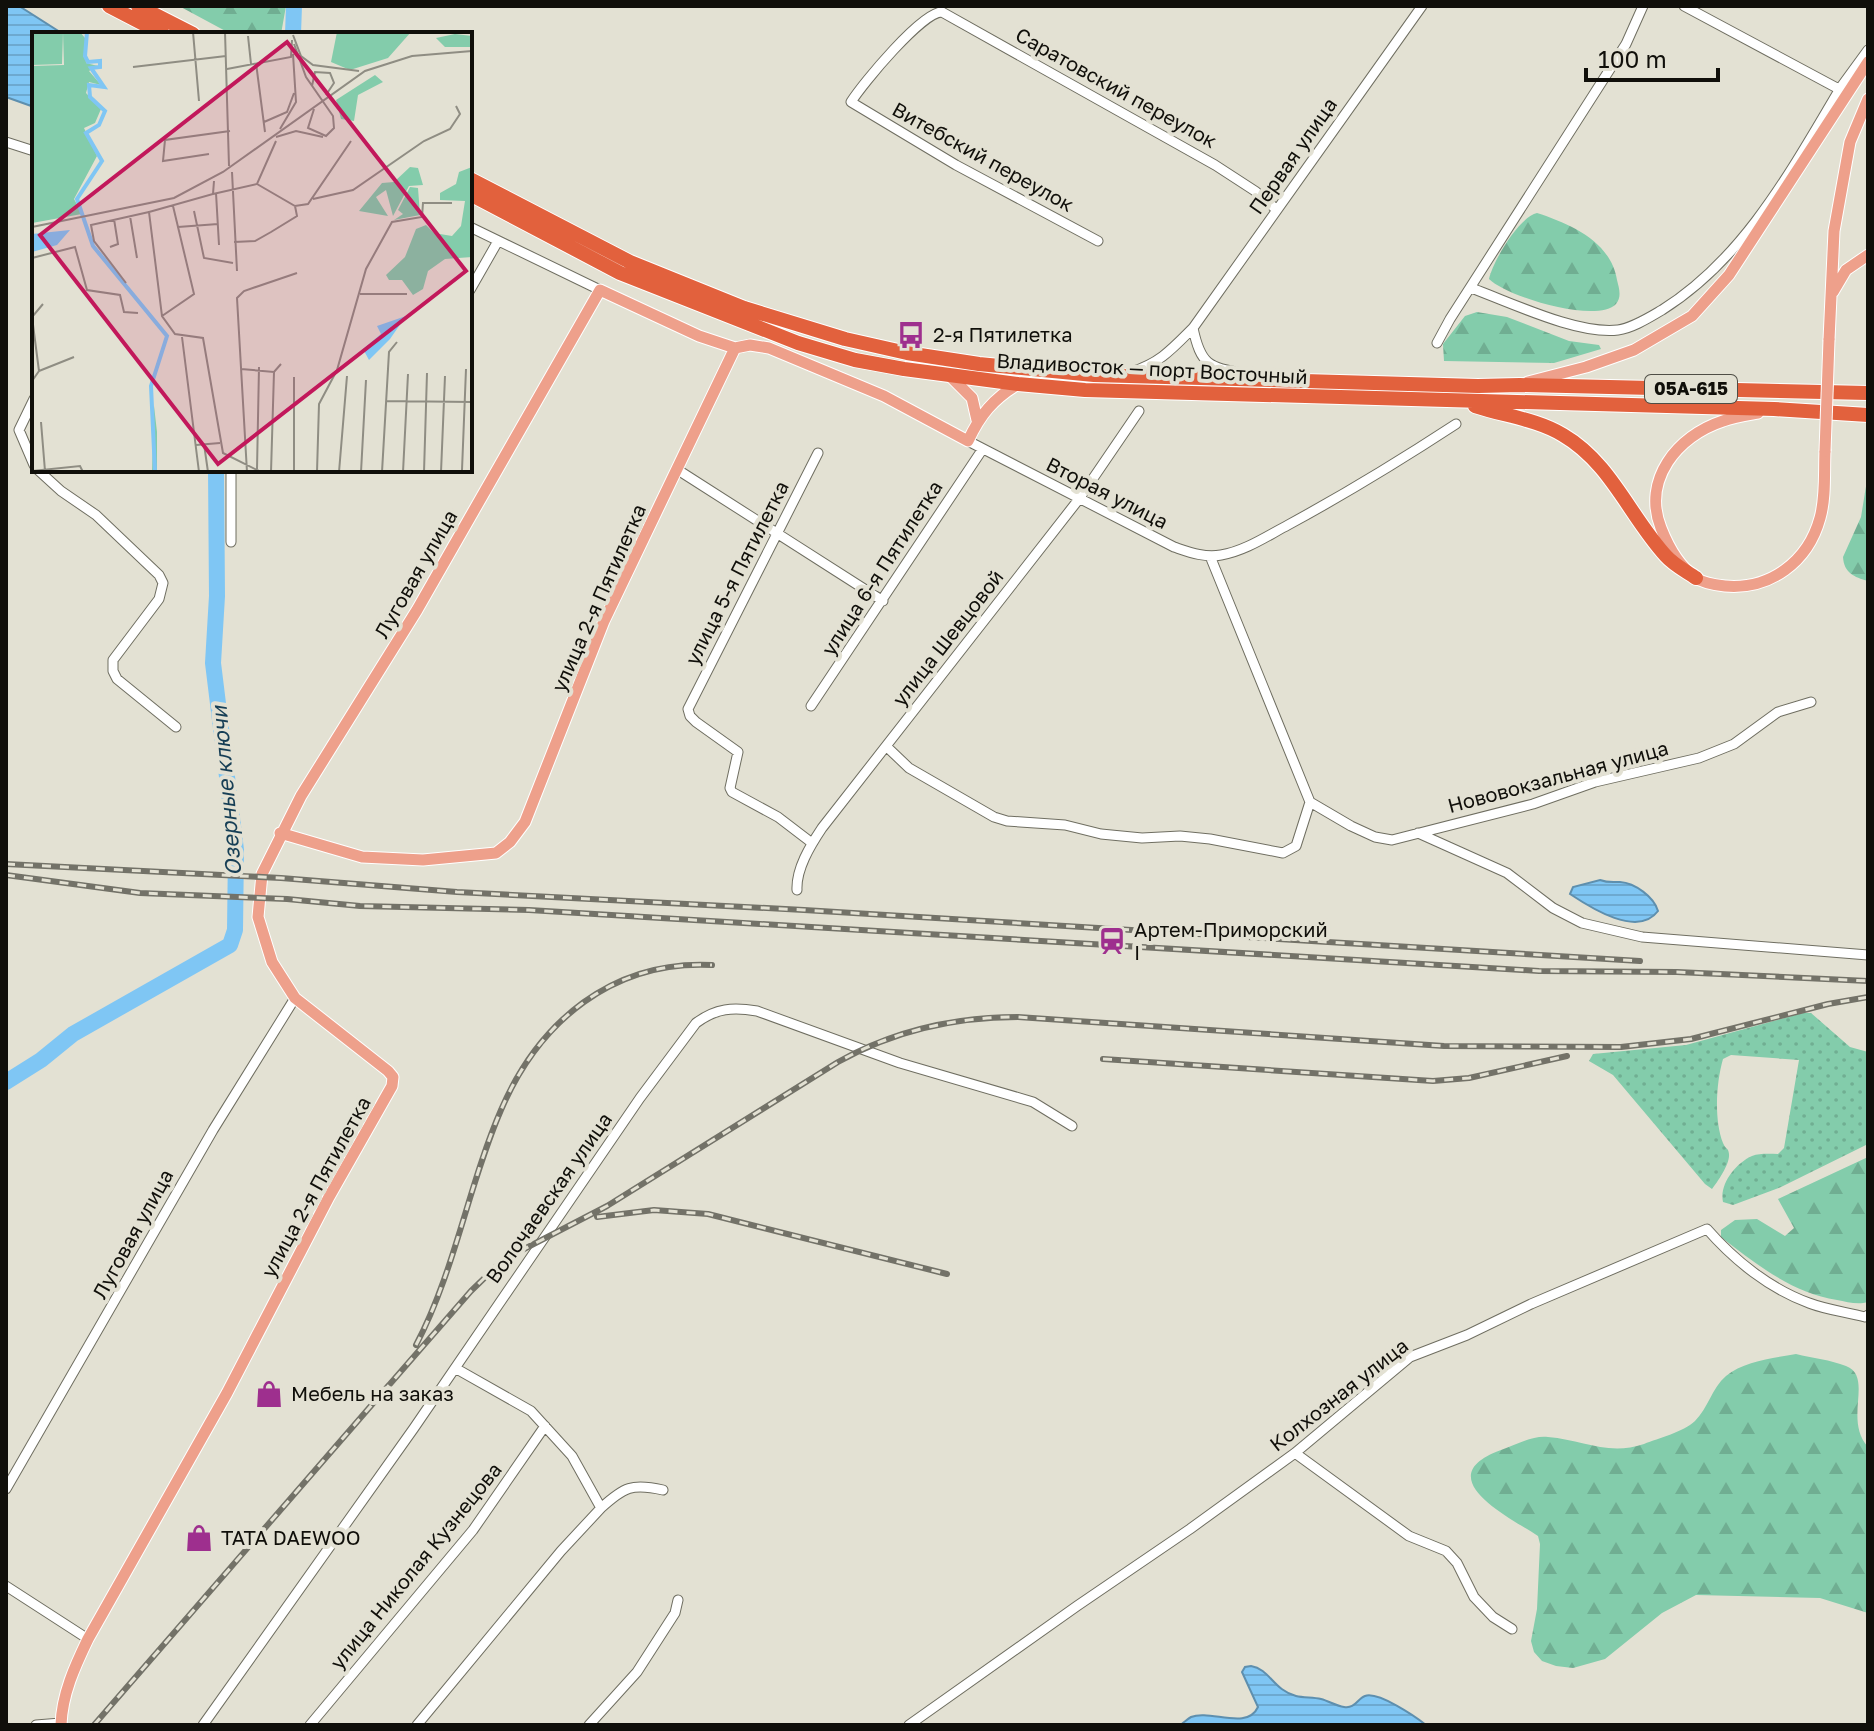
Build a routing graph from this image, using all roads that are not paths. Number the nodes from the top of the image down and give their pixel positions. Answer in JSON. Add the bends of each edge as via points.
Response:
{"nodes":[{"id":1,"x":109,"y":6,"type":"edge"},
{"id":2,"x":138,"y":6,"type":"edge"},
{"id":3,"x":1422,"y":6,"type":"edge"},
{"id":4,"x":1643,"y":6,"type":"edge"},
{"id":5,"x":1684,"y":6,"type":"edge"},
{"id":6,"x":159,"y":32,"type":"edge"},
{"id":7,"x":189,"y":32,"type":"edge"},
{"id":8,"x":1868,"y":50,"type":"edge"},
{"id":9,"x":1868,"y":62,"type":"edge"},
{"id":10,"x":1841,"y":87,"type":"junction"},
{"id":11,"x":1868,"y":99,"type":"edge"},
{"id":12,"x":851,"y":102,"type":"joint"},
{"id":13,"x":6,"y":142,"type":"edge"},
{"id":14,"x":32,"y":150,"type":"edge"},
{"id":15,"x":472,"y":180,"type":"edge"},
{"id":16,"x":472,"y":195,"type":"edge"},
{"id":17,"x":1277,"y":210,"type":"junction"},
{"id":18,"x":472,"y":228,"type":"edge"},
{"id":19,"x":498,"y":241,"type":"junction"},
{"id":20,"x":1098,"y":241,"type":"dead end"},
{"id":21,"x":1868,"y":255,"type":"edge"},
{"id":22,"x":472,"y":286,"type":"edge"},
{"id":23,"x":1471,"y":288,"type":"junction"},
{"id":24,"x":600,"y":290,"type":"junction"},
{"id":25,"x":1831,"y":296,"type":"junction"},
{"id":26,"x":1193,"y":328,"type":"junction"},
{"id":27,"x":1437,"y":343,"type":"dead end"},
{"id":28,"x":735,"y":348,"type":"junction"},
{"id":29,"x":1123,"y":374,"type":"junction"},
{"id":30,"x":950,"y":376,"type":"junction"},
{"id":31,"x":1271,"y":380,"type":"junction"},
{"id":32,"x":1018,"y":384,"type":"junction"},
{"id":33,"x":1520,"y":385,"type":"junction"},
{"id":34,"x":1866,"y":392,"type":"edge"},
{"id":35,"x":1460,"y":401,"type":"junction"},
{"id":36,"x":32,"y":403,"type":"edge"},
{"id":37,"x":1774,"y":409,"type":"junction"},
{"id":38,"x":1139,"y":411,"type":"dead end"},
{"id":39,"x":1868,"y":415,"type":"edge"},
{"id":40,"x":977,"y":420,"type":"junction"},
{"id":41,"x":1456,"y":424,"type":"dead end"},
{"id":42,"x":968,"y":441,"type":"junction"},
{"id":43,"x":982,"y":450,"type":"junction"},
{"id":44,"x":818,"y":453,"type":"dead end"},
{"id":45,"x":32,"y":460,"type":"edge"},
{"id":46,"x":678,"y":470,"type":"junction"},
{"id":47,"x":40,"y":472,"type":"edge"},
{"id":48,"x":231,"y":472,"type":"edge"},
{"id":49,"x":1079,"y":499,"type":"junction"},
{"id":50,"x":778,"y":532,"type":"junction"},
{"id":51,"x":231,"y":542,"type":"dead end"},
{"id":52,"x":1210,"y":556,"type":"junction"},
{"id":53,"x":1696,"y":578,"type":"junction"},
{"id":54,"x":883,"y":601,"type":"junction"},
{"id":55,"x":1811,"y":702,"type":"dead end"},
{"id":56,"x":811,"y":706,"type":"dead end"},
{"id":57,"x":176,"y":727,"type":"dead end"},
{"id":58,"x":887,"y":747,"type":"junction"},
{"id":59,"x":1310,"y":802,"type":"junction"},
{"id":60,"x":280,"y":833,"type":"junction"},
{"id":61,"x":1418,"y":833,"type":"junction"},
{"id":62,"x":812,"y":843,"type":"junction"},
{"id":63,"x":797,"y":890,"type":"dead end"},
{"id":64,"x":1868,"y":955,"type":"edge"},
{"id":65,"x":295,"y":998,"type":"junction"},
{"id":66,"x":1072,"y":1126,"type":"dead end"},
{"id":67,"x":1868,"y":1315,"type":"edge"},
{"id":68,"x":455,"y":1368,"type":"junction"},
{"id":69,"x":545,"y":1426,"type":"junction"},
{"id":70,"x":1295,"y":1453,"type":"junction"},
{"id":71,"x":6,"y":1489,"type":"edge"},
{"id":72,"x":663,"y":1490,"type":"dead end"},
{"id":73,"x":601,"y":1508,"type":"junction"},
{"id":74,"x":6,"y":1586,"type":"edge"},
{"id":75,"x":678,"y":1600,"type":"dead end"},
{"id":76,"x":1512,"y":1629,"type":"dead end"},
{"id":77,"x":88,"y":1639,"type":"junction"},
{"id":78,"x":61,"y":1724,"type":"edge"},
{"id":79,"x":36,"y":1725,"type":"edge"},
{"id":80,"x":203,"y":1725,"type":"edge"},
{"id":81,"x":310,"y":1725,"type":"edge"},
{"id":82,"x":417,"y":1725,"type":"edge"},
{"id":83,"x":589,"y":1725,"type":"edge"},
{"id":84,"x":909,"y":1725,"type":"edge"}],
"edges":[{"from":1,"to":6,"type":"highway"},
{"from":2,"to":7,"type":"highway"},
{"from":3,"to":17,"type":"street","name":"Первая улица"},
{"from":4,"to":23,"type":"street","via":[[1626,44]]},
{"from":5,"to":10,"type":"street"},
{"from":8,"to":10,"type":"street"},
{"from":9,"to":33,"type":"main road","via":[[1729,275],[1692,316],[1634,350]]},
{"from":10,"to":23,"type":"street","via":[[1745,235],[1720,265],[1649,318],[1619,330],[1587,329]]},
{"from":11,"to":25,"type":"main road","via":[[1850,142],[1834,231]]},
{"from":12,"to":17,"type":"street","name":"Саратовский переулок","via":[[917,25],[942,12],[1215,165]]},
{"from":12,"to":20,"type":"street","name":"Витебский переулок"},
{"from":13,"to":14,"type":"street"},
{"from":15,"to":29,"type":"highway","name":"Владивосток — порт Восточный","number":"05А-615","via":[[630,262],[769,317],[907,353]]},
{"from":16,"to":30,"type":"highway","name":"Владивосток — порт Восточный","number":"05А-615","via":[[620,273],[754,327],[855,360]]},
{"from":17,"to":26,"type":"street","name":"Первая улица"},
{"from":18,"to":19,"type":"street"},
{"from":19,"to":22,"type":"street"},
{"from":19,"to":24,"type":"street"},
{"from":21,"to":25,"type":"main road","via":[[1846,270]]},
{"from":23,"to":27,"type":"street"},
{"from":24,"to":28,"type":"main road"},
{"from":24,"to":60,"type":"main road","name":"Луговая улица","via":[[417,610]]},
{"from":25,"to":53,"type":"main road","bridge":true,"via":[[1820,518],[1808,545],[1775,578],[1740,587]]},
{"from":26,"to":29,"type":"street","name":"Первая улица","via":[[1151,366]]},
{"from":26,"to":31,"type":"street","via":[[1198,352],[1207,364]]},
{"from":28,"to":42,"type":"main road","name":"Вторая улица","via":[[769,348],[884,396]]},
{"from":28,"to":46,"type":"main road","name":"улица 2-я Пятилетка"},
{"from":29,"to":31,"type":"highway","name":"Владивосток — порт Восточный","number":"05А-615"},
{"from":30,"to":32,"type":"highway","name":"Владивосток — порт Восточный","number":"05А-615"},
{"from":30,"to":40,"type":"main road","via":[[972,398]]},
{"from":31,"to":33,"type":"highway","name":"Владивосток — порт Восточный","number":"05А-615"},
{"from":32,"to":35,"type":"highway","name":"Владивосток — порт Восточный","number":"05А-615"},
{"from":32,"to":40,"type":"main road"},
{"from":33,"to":34,"type":"highway","name":"Владивосток — порт Восточный","number":"05А-615"},
{"from":35,"to":37,"type":"highway","name":"Владивосток — порт Восточный","number":"05А-615"},
{"from":35,"to":53,"type":"highway","via":[[1536,423],[1586,452],[1668,558]]},
{"from":36,"to":45,"type":"street","via":[[19,430]]},
{"from":37,"to":39,"type":"highway","name":"Владивосток — порт Восточный","number":"05А-615"},
{"from":37,"to":53,"type":"main road","via":[[1721,421],[1687,439],[1671,454],[1658,479],[1659,523],[1673,553]]},
{"from":38,"to":49,"type":"street","name":"улица Шевцовой"},
{"from":40,"to":42,"type":"main road"},
{"from":41,"to":52,"type":"street","via":[[1284,527],[1234,551]]},
{"from":42,"to":43,"type":"street","name":"Вторая улица"},
{"from":43,"to":49,"type":"street","name":"Вторая улица"},
{"from":43,"to":54,"type":"street","name":"улица 6-я Пятилетка"},
{"from":44,"to":50,"type":"street","name":"улица 5-я Пятилетка"},
{"from":46,"to":50,"type":"street"},
{"from":46,"to":60,"type":"main road","name":"улица 2-я Пятилетка","via":[[604,621],[525,822],[510,842],[496,853],[423,860],[362,857]]},
{"from":47,"to":57,"type":"street","via":[[96,515],[159,575],[159,599],[113,660],[113,671]]},
{"from":48,"to":51,"type":"street"},
{"from":49,"to":52,"type":"street","name":"Вторая улица","via":[[1174,547]]},
{"from":49,"to":58,"type":"street","name":"улица Шевцовой"},
{"from":50,"to":54,"type":"street"},
{"from":50,"to":62,"type":"street","name":"улица 5-я Пятилетка","via":[[688,709],[696,722],[738,752],[732,792]]},
{"from":52,"to":59,"type":"street"},
{"from":54,"to":56,"type":"street","name":"улица 6-я Пятилетка"},
{"from":55,"to":61,"type":"street","name":"Нововокзальная улица","via":[[1778,712],[1734,744],[1699,758]]},
{"from":58,"to":59,"type":"street","via":[[909,768],[994,817],[1101,834],[1180,836],[1283,853],[1296,846]]},
{"from":58,"to":62,"type":"street","name":"улица Шевцовой"},
{"from":59,"to":61,"type":"street","name":"Нововокзальная улица","via":[[1375,837],[1392,840]]},
{"from":60,"to":65,"type":"main road","name":"улица 2-я Пятилетка","via":[[262,874],[258,917],[272,962]]},
{"from":61,"to":64,"type":"street","via":[[1507,873],[1582,923],[1642,937]]},
{"from":62,"to":63,"type":"street","name":"улица Шевцовой"},
{"from":65,"to":71,"type":"street","name":"Луговая улица"},
{"from":65,"to":77,"type":"main road","name":"улица 2-я Пятилетка","via":[[388,1071],[392,1086]]},
{"from":66,"to":68,"type":"street","name":"Волочаевская улица","via":[[1033,1102],[900,1063],[757,1011],[713,1012],[696,1023],[640,1098]]},
{"from":67,"to":70,"type":"street","name":"Колхозная улица","via":[[1790,1296],[1745,1266],[1707,1229],[1410,1357]]},
{"from":68,"to":69,"type":"street","via":[[531,1411]]},
{"from":68,"to":80,"type":"street","name":"Волочаевская улица"},
{"from":69,"to":73,"type":"street","via":[[572,1456]]},
{"from":69,"to":81,"type":"street","name":"улица Николая Кузнецова","via":[[473,1530]]},
{"from":70,"to":76,"type":"street","via":[[1409,1536],[1446,1551],[1479,1604]]},
{"from":70,"to":84,"type":"street","name":"Колхозная улица"},
{"from":72,"to":73,"type":"street","via":[[624,1489]]},
{"from":73,"to":82,"type":"street"},
{"from":74,"to":77,"type":"street"},
{"from":75,"to":83,"type":"street","via":[[637,1672]]},
{"from":77,"to":78,"type":"main road","name":"улица 2-я Пятилетка","via":[[69,1683]]},
{"from":78,"to":79,"type":"street","name":"улица 2-я Пятилетка"}]}
